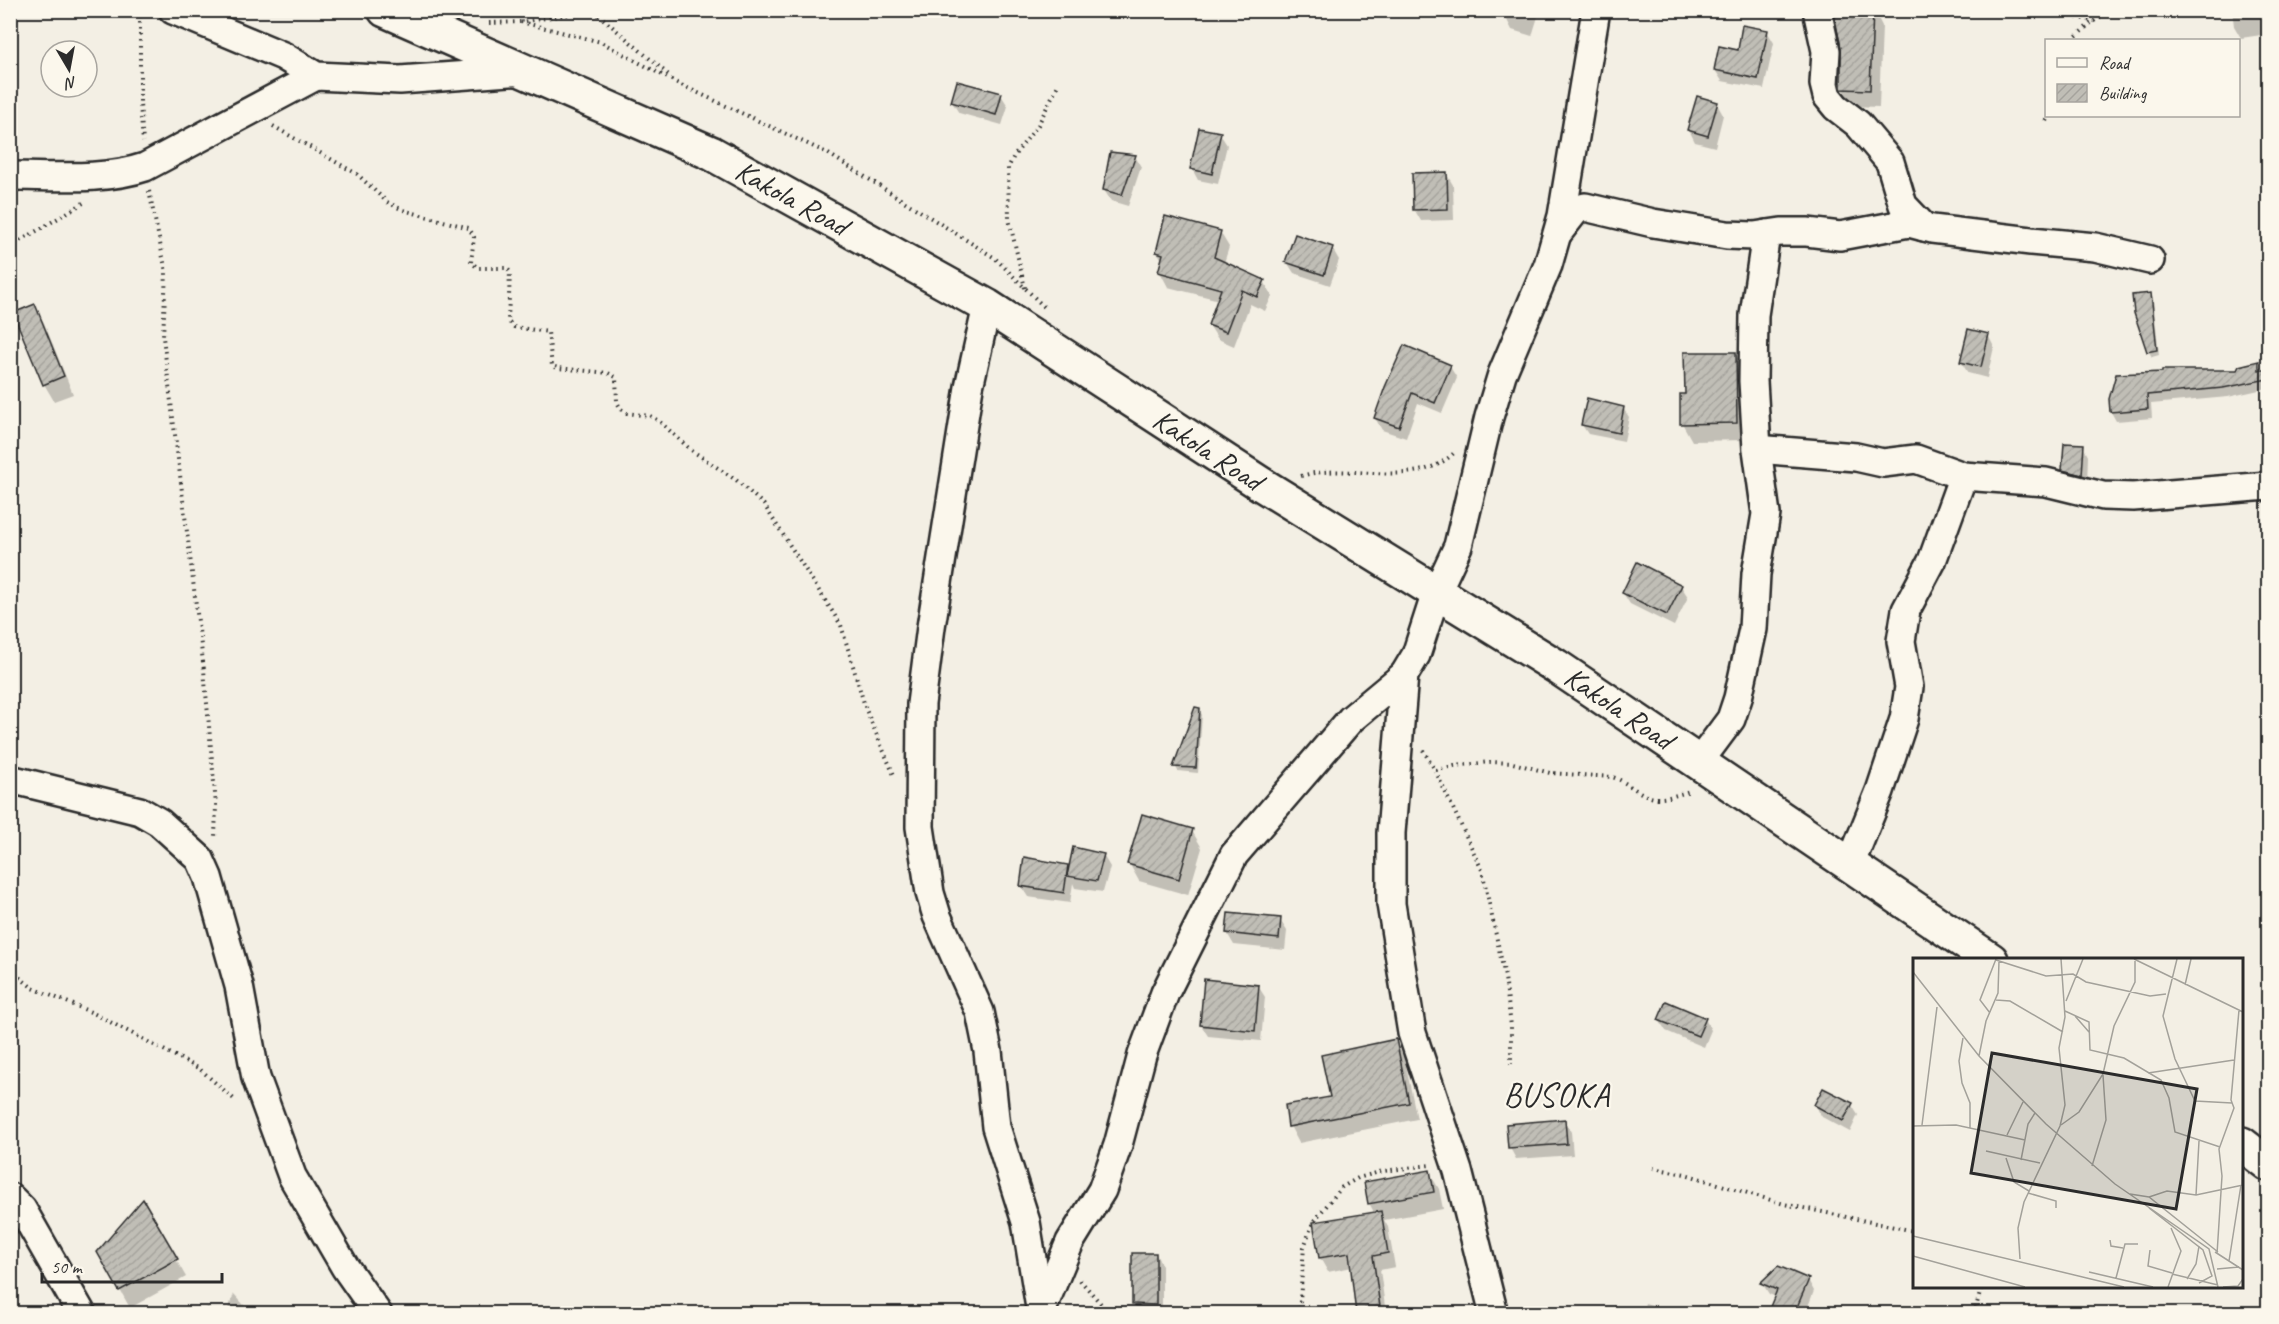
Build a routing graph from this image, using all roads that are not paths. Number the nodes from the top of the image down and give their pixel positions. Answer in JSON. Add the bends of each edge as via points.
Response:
{"nodes":[{"id":1,"x":173,"y":10,"type":"edge"},
{"id":2,"x":385,"y":10,"type":"edge"},
{"id":3,"x":1596,"y":10,"type":"edge"},
{"id":4,"x":1817,"y":10,"type":"edge"},
{"id":5,"x":524,"y":71,"type":"junction"},
{"id":6,"x":316,"y":76,"type":"junction"},
{"id":7,"x":10,"y":176,"type":"edge"},
{"id":8,"x":1924,"y":227,"type":"junction"},
{"id":9,"x":1557,"y":234,"type":"junction"},
{"id":10,"x":1766,"y":234,"type":"junction"},
{"id":11,"x":2150,"y":260,"type":"dead end"},
{"id":12,"x":987,"y":306,"type":"junction"},
{"id":13,"x":1757,"y":449,"type":"junction"},
{"id":14,"x":1963,"y":476,"type":"junction"},
{"id":15,"x":2268,"y":486,"type":"edge"},
{"id":16,"x":1436,"y":593,"type":"junction"},
{"id":17,"x":1404,"y":675,"type":"junction"},
{"id":18,"x":1699,"y":762,"type":"junction"},
{"id":19,"x":10,"y":779,"type":"edge"},
{"id":20,"x":1850,"y":865,"type":"junction"},
{"id":21,"x":1988,"y":958,"type":"edge"},
{"id":22,"x":2243,"y":1145,"type":"edge"},
{"id":23,"x":2268,"y":1164,"type":"edge"},
{"id":24,"x":10,"y":1197,"type":"edge"},
{"id":25,"x":82,"y":1314,"type":"edge"},
{"id":26,"x":378,"y":1314,"type":"edge"},
{"id":27,"x":1494,"y":1314,"type":"edge"}],
"edges":[{"from":1,"to":6,"type":"street","via":[[283,56]]},
{"from":2,"to":5,"type":"main road","name":"Kakola Road"},
{"from":3,"to":9,"type":"street"},
{"from":4,"to":8,"type":"street","via":[[1826,51],[1827,96],[1858,124],[1890,162],[1903,205]]},
{"from":5,"to":6,"type":"street","via":[[400,80]]},
{"from":5,"to":12,"type":"main road","name":"Kakola Road","via":[[711,153]]},
{"from":6,"to":7,"type":"street","via":[[144,167],[113,174]]},
{"from":8,"to":10,"type":"street","via":[[1899,224],[1840,236],[1807,232]]},
{"from":8,"to":11,"type":"street","via":[[2095,247]]},
{"from":9,"to":10,"type":"street","via":[[1576,210],[1585,207],[1727,235]]},
{"from":9,"to":16,"type":"street","via":[[1502,374],[1458,546]]},
{"from":10,"to":13,"type":"street","via":[[1754,315]]},
{"from":12,"to":16,"type":"main road","name":"Kakola Road","via":[[1255,481]]},
{"from":12,"to":17,"type":"street","via":[[969,387],[922,693],[920,827],[937,916],[980,1012],[996,1127],[1026,1222],[1041,1314],[1062,1258],[1102,1190],[1142,1055],[1165,993],[1234,855],[1351,718]]},
{"from":13,"to":14,"type":"street","via":[[1856,457],[1882,463],[1916,459]]},
{"from":13,"to":18,"type":"street","via":[[1766,514],[1751,640],[1731,719]]},
{"from":14,"to":15,"type":"street","via":[[2046,482],[2103,496],[2133,497]]},
{"from":14,"to":20,"type":"street","via":[[1932,561],[1906,610],[1901,641],[1909,687],[1904,719]]},
{"from":16,"to":17,"type":"street","via":[[1416,655]]},
{"from":16,"to":18,"type":"main road","name":"Kakola Road","via":[[1556,666]]},
{"from":17,"to":27,"type":"street","via":[[1391,833],[1391,904],[1412,1033],[1455,1162]]},
{"from":18,"to":20,"type":"main road","name":"Kakola Road"},
{"from":19,"to":26,"type":"street","via":[[140,811],[159,822],[200,859],[239,986],[256,1078],[292,1176],[345,1267]]},
{"from":20,"to":21,"type":"main road","name":"Kakola Road"},
{"from":22,"to":23,"type":"main road"},
{"from":24,"to":25,"type":"street","via":[[22,1209]]}]}
